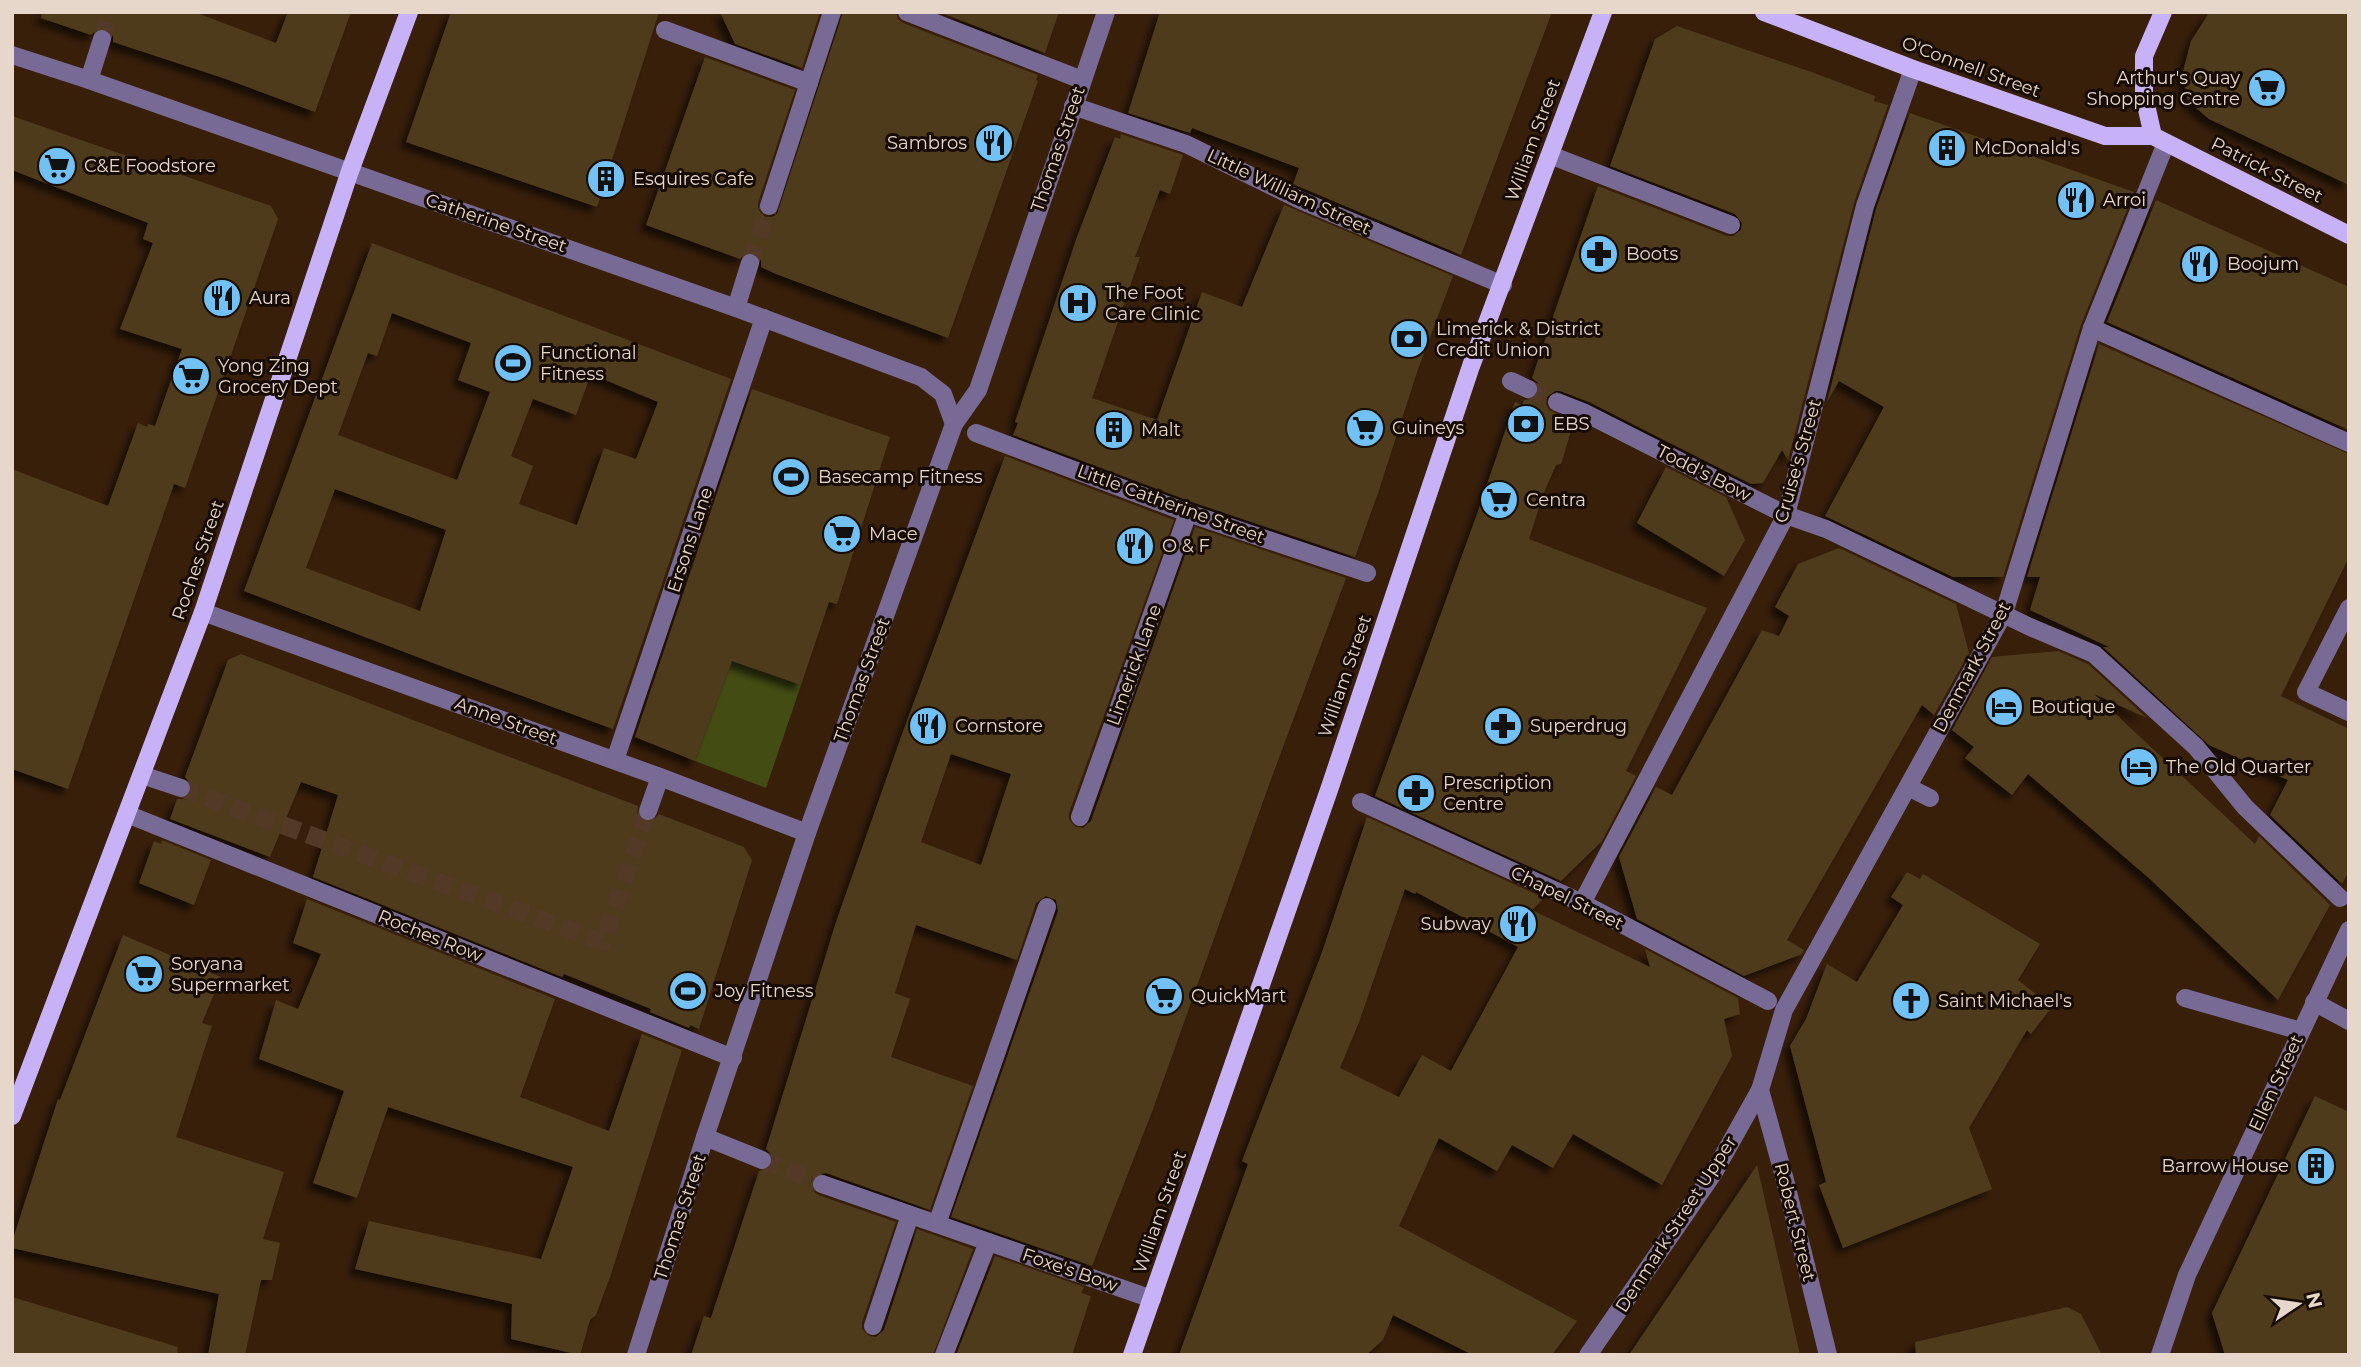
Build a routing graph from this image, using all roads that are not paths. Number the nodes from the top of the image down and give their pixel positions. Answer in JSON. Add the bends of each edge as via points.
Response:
{"nodes":[{"id":1,"x":409,"y":12,"type":"edge"},
{"id":2,"x":832,"y":12,"type":"edge"},
{"id":3,"x":907,"y":12,"type":"edge"},
{"id":4,"x":1106,"y":12,"type":"edge"},
{"id":5,"x":1603,"y":12,"type":"edge"},
{"id":6,"x":1764,"y":12,"type":"edge"},
{"id":7,"x":2163,"y":12,"type":"edge"},
{"id":8,"x":665,"y":30,"type":"dead end"},
{"id":9,"x":103,"y":39,"type":"tunnel mouth"},
{"id":10,"x":12,"y":55,"type":"edge"},
{"id":11,"x":1913,"y":69,"type":"junction"},
{"id":12,"x":89,"y":80,"type":"junction"},
{"id":13,"x":1082,"y":80,"type":"junction"},
{"id":14,"x":809,"y":82,"type":"junction"},
{"id":15,"x":1073,"y":106,"type":"junction"},
{"id":16,"x":2160,"y":140,"type":"junction"},
{"id":17,"x":1550,"y":155,"type":"junction"},
{"id":18,"x":350,"y":171,"type":"junction"},
{"id":19,"x":769,"y":206,"type":"tunnel mouth"},
{"id":20,"x":1731,"y":225,"type":"dead end"},
{"id":21,"x":2349,"y":235,"type":"edge"},
{"id":22,"x":750,"y":263,"type":"tunnel mouth"},
{"id":23,"x":1503,"y":285,"type":"junction"},
{"id":24,"x":736,"y":308,"type":"junction"},
{"id":25,"x":764,"y":318,"type":"junction"},
{"id":26,"x":2092,"y":328,"type":"junction"},
{"id":27,"x":1511,"y":382,"type":"dead end"},
{"id":28,"x":1528,"y":388,"type":"tunnel mouth"},
{"id":29,"x":1557,"y":402,"type":"tunnel mouth"},
{"id":30,"x":954,"y":424,"type":"junction"},
{"id":31,"x":976,"y":433,"type":"dead end"},
{"id":32,"x":2349,"y":443,"type":"edge"},
{"id":33,"x":1188,"y":513,"type":"junction"},
{"id":34,"x":1786,"y":515,"type":"junction"},
{"id":35,"x":1367,"y":573,"type":"dead end"},
{"id":36,"x":2349,"y":608,"type":"edge"},
{"id":37,"x":203,"y":612,"type":"junction"},
{"id":38,"x":2004,"y":613,"type":"junction"},
{"id":39,"x":2349,"y":712,"type":"edge"},
{"id":40,"x":615,"y":760,"type":"junction"},
{"id":41,"x":142,"y":775,"type":"junction"},
{"id":42,"x":660,"y":776,"type":"junction"},
{"id":43,"x":1908,"y":787,"type":"junction"},
{"id":44,"x":181,"y":788,"type":"tunnel mouth"},
{"id":45,"x":1930,"y":798,"type":"dead end"},
{"id":46,"x":1362,"y":802,"type":"dead end"},
{"id":47,"x":648,"y":811,"type":"tunnel mouth"},
{"id":48,"x":127,"y":814,"type":"junction"},
{"id":49,"x":1080,"y":817,"type":"dead end"},
{"id":50,"x":807,"y":833,"type":"junction"},
{"id":51,"x":2340,"y":898,"type":"dead end"},
{"id":52,"x":1582,"y":903,"type":"junction"},
{"id":53,"x":1047,"y":907,"type":"dead end"},
{"id":54,"x":2349,"y":930,"type":"edge"},
{"id":55,"x":2185,"y":998,"type":"dead end"},
{"id":56,"x":1768,"y":1001,"type":"dead end"},
{"id":57,"x":2314,"y":1002,"type":"junction"},
{"id":58,"x":2349,"y":1021,"type":"edge"},
{"id":59,"x":2301,"y":1031,"type":"junction"},
{"id":60,"x":733,"y":1058,"type":"junction"},
{"id":61,"x":1760,"y":1090,"type":"junction"},
{"id":62,"x":12,"y":1116,"type":"edge"},
{"id":63,"x":705,"y":1138,"type":"junction"},
{"id":64,"x":762,"y":1160,"type":"tunnel mouth"},
{"id":65,"x":822,"y":1184,"type":"tunnel mouth"},
{"id":66,"x":910,"y":1215,"type":"junction"},
{"id":67,"x":937,"y":1224,"type":"junction"},
{"id":68,"x":988,"y":1242,"type":"junction"},
{"id":69,"x":1152,"y":1298,"type":"junction"},
{"id":70,"x":873,"y":1326,"type":"dead end"},
{"id":71,"x":636,"y":1355,"type":"edge"},
{"id":72,"x":944,"y":1355,"type":"edge"},
{"id":73,"x":1132,"y":1355,"type":"edge"},
{"id":74,"x":1588,"y":1355,"type":"edge"},
{"id":75,"x":1828,"y":1355,"type":"edge"},
{"id":76,"x":2160,"y":1355,"type":"edge"}],
"edges":[{"from":1,"to":18,"type":"main road","name":"Roches Street"},
{"from":2,"to":14,"type":"street"},
{"from":3,"to":13,"type":"street"},
{"from":4,"to":13,"type":"street","name":"Thomas Street"},
{"from":5,"to":17,"type":"main road","name":"William Street"},
{"from":6,"to":11,"type":"main road","name":"O'Connell Street"},
{"from":7,"to":16,"type":"main road","via":[[2144,56],[2144,96]]},
{"from":8,"to":14,"type":"street"},
{"from":9,"to":12,"type":"street"},
{"from":10,"to":12,"type":"street","name":"Catherine Street"},
{"from":11,"to":16,"type":"main road","name":"O'Connell Street","via":[[2105,136]]},
{"from":11,"to":34,"type":"street","name":"Cruise's Street","via":[[1865,206]]},
{"from":12,"to":18,"type":"street","name":"Catherine Street"},
{"from":13,"to":15,"type":"street","name":"Thomas Street"},
{"from":14,"to":19,"type":"street"},
{"from":15,"to":23,"type":"street","name":"Little William Street","via":[[1186,144],[1300,200]]},
{"from":15,"to":30,"type":"street","name":"Thomas Street","via":[[978,390]]},
{"from":16,"to":21,"type":"main road","name":"Patrick Street"},
{"from":16,"to":26,"type":"street","name":"Denmark Street"},
{"from":17,"to":20,"type":"street"},
{"from":17,"to":23,"type":"main road","name":"William Street"},
{"from":18,"to":24,"type":"street","name":"Catherine Street"},
{"from":18,"to":37,"type":"main road","name":"Roches Street"},
{"from":22,"to":24,"type":"street"},
{"from":23,"to":69,"type":"main road","name":"William Street","via":[[1471,366]]},
{"from":24,"to":25,"type":"street","name":"Catherine Street"},
{"from":25,"to":30,"type":"street","name":"Catherine Street","via":[[921,377],[943,394]]},
{"from":25,"to":40,"type":"street","name":"Ersons Lane"},
{"from":26,"to":32,"type":"street"},
{"from":26,"to":38,"type":"street","name":"Denmark Street"},
{"from":27,"to":28,"type":"street"},
{"from":29,"to":34,"type":"street","name":"Todd's Bow"},
{"from":30,"to":50,"type":"street","name":"Thomas Street"},
{"from":31,"to":33,"type":"street","name":"Little Catherine Street"},
{"from":33,"to":35,"type":"street","name":"Little Catherine Street"},
{"from":33,"to":49,"type":"street","name":"Limerick Lane"},
{"from":34,"to":38,"type":"street","name":"Todd's Bow","via":[[1826,529]]},
{"from":34,"to":52,"type":"street","name":"Cruise's Street"},
{"from":36,"to":39,"type":"street","via":[[2306,692]]},
{"from":37,"to":40,"type":"street","name":"Anne Street"},
{"from":37,"to":41,"type":"main road","name":"Roches Street"},
{"from":38,"to":43,"type":"street","name":"Denmark Street"},
{"from":38,"to":51,"type":"street","name":"Todd's Bow","via":[[2094,654],[2196,747],[2245,807]]},
{"from":40,"to":42,"type":"street","name":"Anne Street"},
{"from":41,"to":44,"type":"street"},
{"from":41,"to":48,"type":"main road","name":"Roches Street"},
{"from":42,"to":47,"type":"street"},
{"from":42,"to":50,"type":"street","name":"Anne Street"},
{"from":43,"to":45,"type":"street"},
{"from":43,"to":61,"type":"street","name":"Denmark Street","via":[[1784,1010]]},
{"from":46,"to":52,"type":"street","name":"Chapel Street"},
{"from":48,"to":60,"type":"street","name":"Roches Row"},
{"from":48,"to":62,"type":"main road","name":"Roches Street"},
{"from":50,"to":60,"type":"street","name":"Thomas Street"},
{"from":52,"to":56,"type":"street","name":"Chapel Street"},
{"from":53,"to":67,"type":"street"},
{"from":54,"to":57,"type":"street","name":"Ellen Street"},
{"from":55,"to":59,"type":"street"},
{"from":57,"to":58,"type":"street"},
{"from":57,"to":59,"type":"street","name":"Ellen Street"},
{"from":59,"to":76,"type":"street","name":"Ellen Street","via":[[2187,1275]]},
{"from":60,"to":63,"type":"street","name":"Thomas Street"},
{"from":61,"to":74,"type":"street","name":"Denmark Street Upper","via":[[1713,1174]]},
{"from":61,"to":75,"type":"street","name":"Robert Street"},
{"from":63,"to":64,"type":"street"},
{"from":63,"to":71,"type":"street","name":"Thomas Street"},
{"from":65,"to":66,"type":"street","name":"Foxe's Bow"},
{"from":66,"to":67,"type":"street","name":"Foxe's Bow"},
{"from":66,"to":70,"type":"street"},
{"from":67,"to":68,"type":"street","name":"Foxe's Bow"},
{"from":68,"to":69,"type":"street","name":"Foxe's Bow"},
{"from":68,"to":72,"type":"street"},
{"from":69,"to":73,"type":"main road","name":"William Street"}]}
